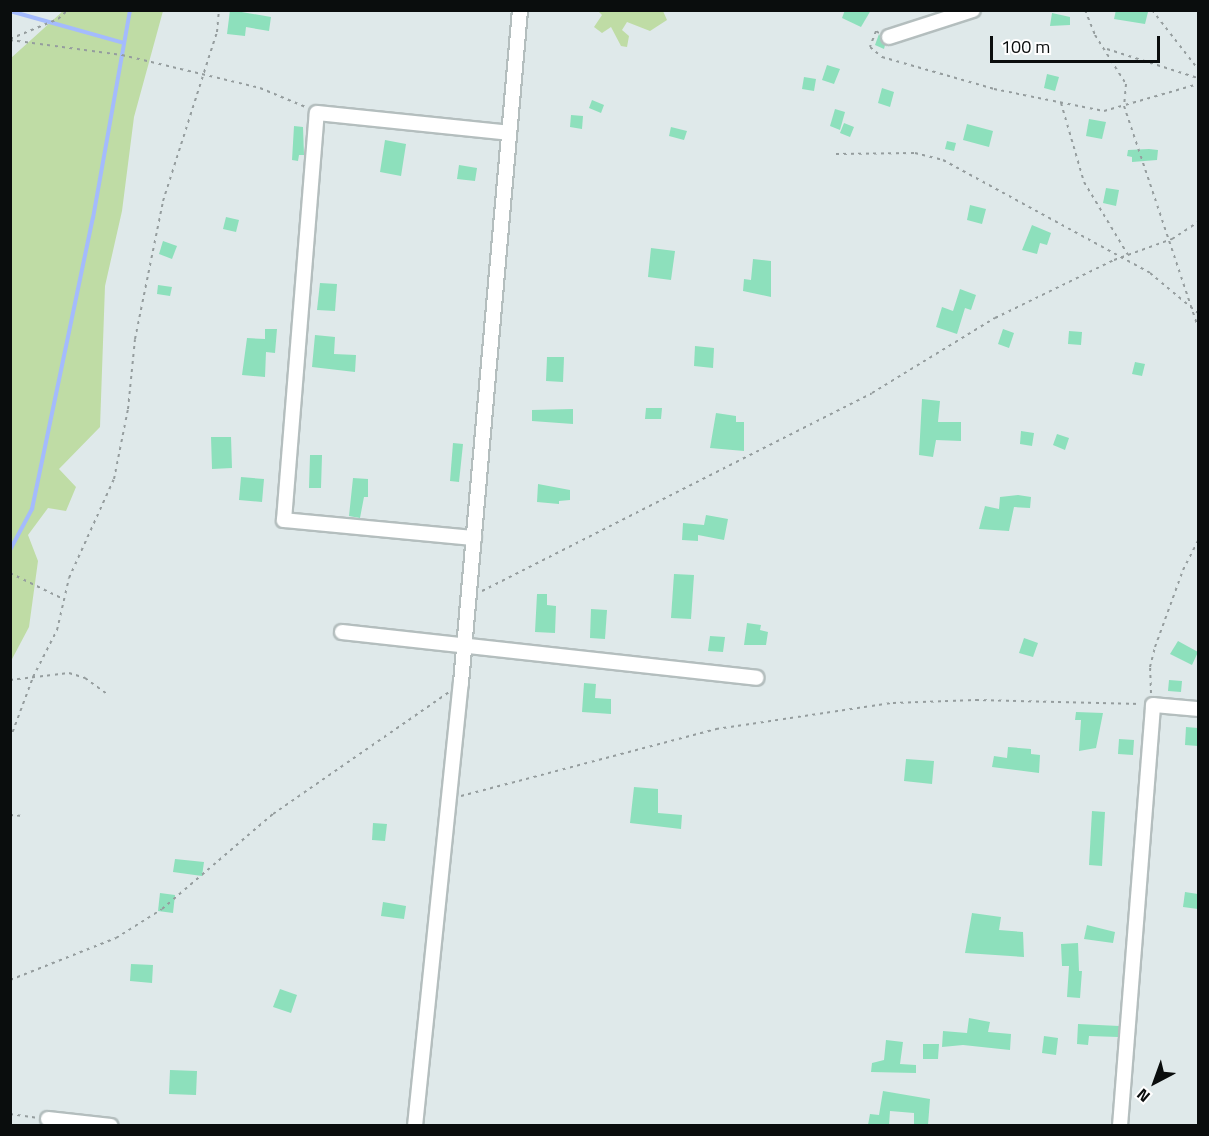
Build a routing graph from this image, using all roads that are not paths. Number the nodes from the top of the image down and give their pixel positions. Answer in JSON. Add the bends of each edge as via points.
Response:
{"nodes":[{"id":1,"x":519,"y":10,"type":"edge"},
{"id":2,"x":973,"y":10,"type":"edge"},
{"id":3,"x":889,"y":37,"type":"road end"},
{"id":4,"x":509,"y":133,"type":"junction"},
{"id":5,"x":474,"y":538,"type":"junction"},
{"id":6,"x":342,"y":632,"type":"dead end"},
{"id":7,"x":464,"y":647,"type":"junction"},
{"id":8,"x":756,"y":678,"type":"dead end"},
{"id":9,"x":1198,"y":709,"type":"edge"},
{"id":10,"x":48,"y":1119,"type":"road end"},
{"id":11,"x":111,"y":1125,"type":"edge"},
{"id":12,"x":415,"y":1125,"type":"edge"},
{"id":13,"x":1120,"y":1125,"type":"edge"}],
"edges":[{"from":1,"to":4,"type":"street"},
{"from":2,"to":3,"type":"street"},
{"from":4,"to":5,"type":"street"},
{"from":4,"to":5,"type":"street","via":[[317,113],[284,520]]},
{"from":5,"to":7,"type":"street"},
{"from":6,"to":7,"type":"street"},
{"from":7,"to":8,"type":"street"},
{"from":7,"to":12,"type":"street"},
{"from":9,"to":13,"type":"street","via":[[1153,705]]},
{"from":10,"to":11,"type":"street"}]}
